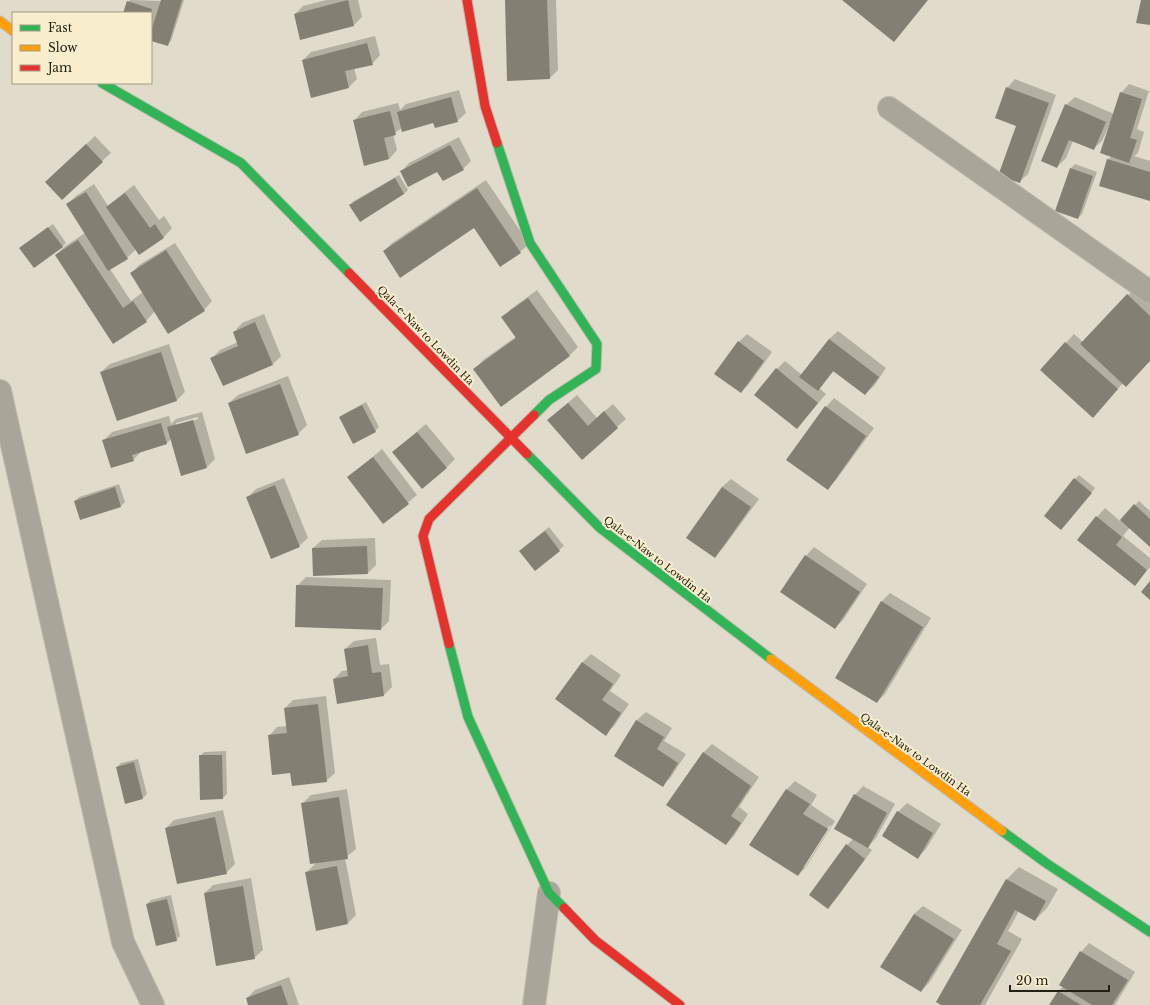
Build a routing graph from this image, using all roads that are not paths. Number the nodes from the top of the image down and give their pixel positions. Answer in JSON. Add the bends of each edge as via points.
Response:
{"nodes":[{"id":1,"x":467,"y":0,"type":"edge"},
{"id":2,"x":0,"y":21,"type":"edge"},
{"id":3,"x":12,"y":30,"type":"edge"},
{"id":4,"x":104,"y":84,"type":"edge"},
{"id":5,"x":889,"y":108,"type":"dead end"},
{"id":6,"x":1150,"y":292,"type":"edge"},
{"id":7,"x":0,"y":391,"type":"edge"},
{"id":8,"x":512,"y":438,"type":"junction"},
{"id":9,"x":549,"y":893,"type":"junction"},
{"id":10,"x":1150,"y":932,"type":"edge"},
{"id":11,"x":153,"y":1005,"type":"edge"},
{"id":12,"x":534,"y":1005,"type":"edge"},
{"id":13,"x":680,"y":1005,"type":"edge"}],
"edges":[{"from":1,"to":8,"type":"main road","via":[[485,106],[530,243],[597,344],[596,369],[549,400]]},
{"from":2,"to":3,"type":"main road"},
{"from":4,"to":8,"type":"main road","name":"Qala-e-Naw to Lowdin Ha","via":[[242,163]]},
{"from":5,"to":6,"type":"street"},
{"from":7,"to":11,"type":"street","via":[[123,942]]},
{"from":8,"to":9,"type":"main road","via":[[429,519],[423,536],[468,717]]},
{"from":8,"to":10,"type":"main road","name":"Qala-e-Naw to Lowdin Ha","via":[[600,528],[806,686],[1039,858]]},
{"from":9,"to":12,"type":"street"},
{"from":9,"to":13,"type":"main road","via":[[595,940]]}]}
